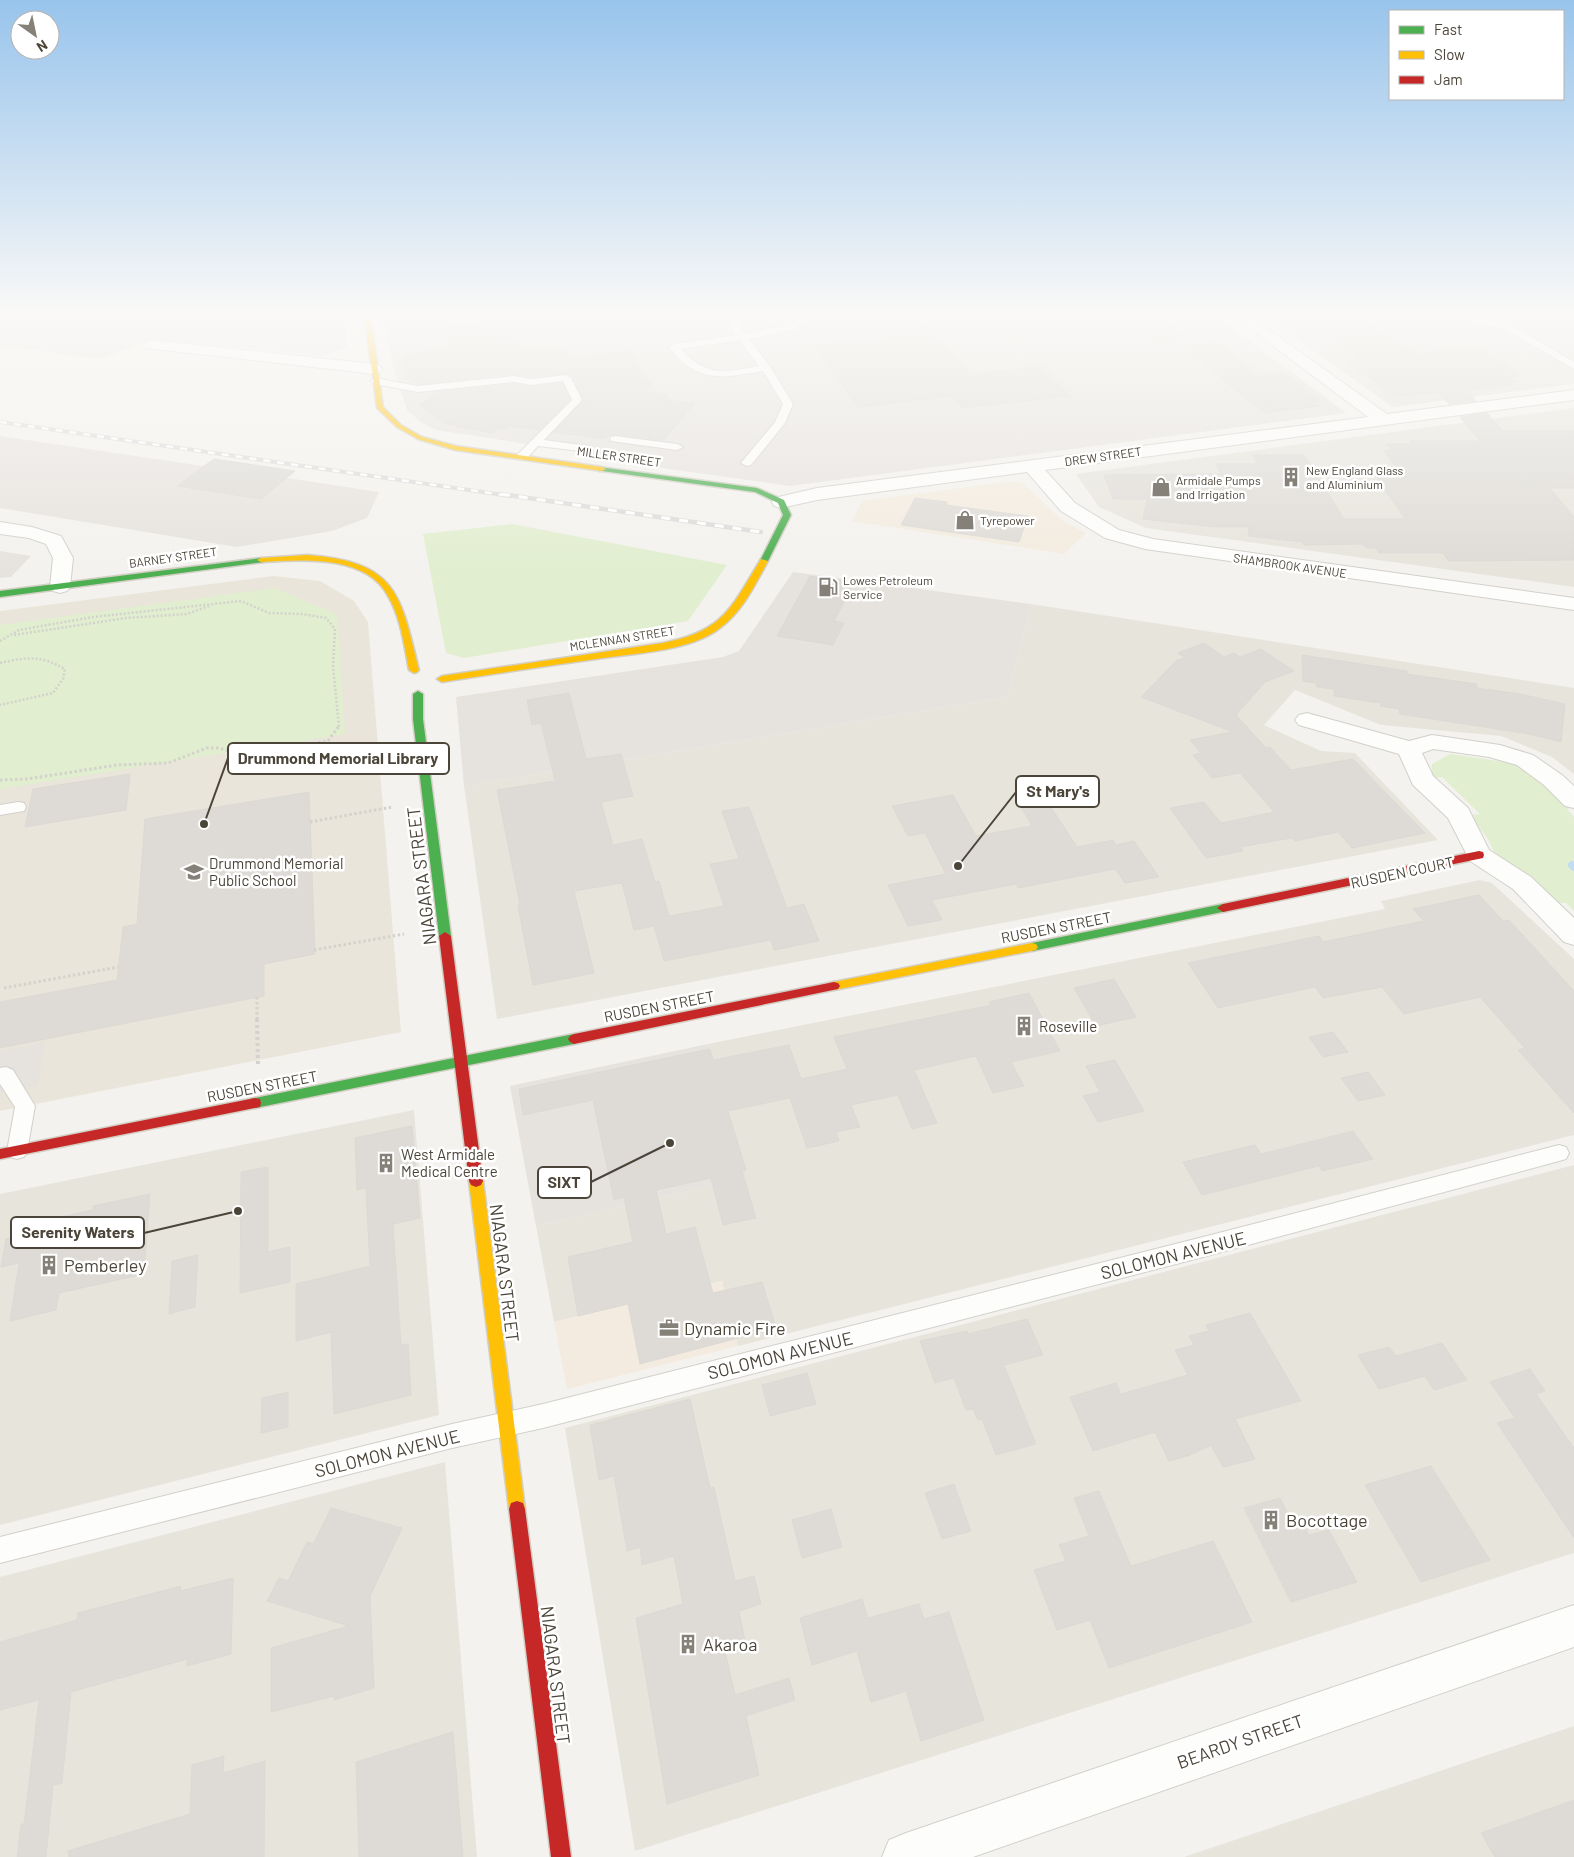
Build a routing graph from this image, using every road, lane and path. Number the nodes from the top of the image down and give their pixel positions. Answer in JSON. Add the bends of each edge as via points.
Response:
{"nodes":[{"id":1,"x":378,"y":399,"type":"edge"},
{"id":2,"x":576,"y":399,"type":"edge"},
{"id":3,"x":785,"y":399,"type":"edge"},
{"id":4,"x":1354,"y":399,"type":"edge"},
{"id":5,"x":1545,"y":399,"type":"edge"},
{"id":6,"x":1382,"y":419,"type":"junction"},
{"id":7,"x":615,"y":439,"type":"dead end"},
{"id":8,"x":536,"y":442,"type":"junction"},
{"id":9,"x":677,"y":447,"type":"dead end"},
{"id":10,"x":589,"y":449,"type":"dead end"},
{"id":11,"x":521,"y":457,"type":"junction"},
{"id":12,"x":747,"y":463,"type":"dead end"},
{"id":13,"x":1032,"y":466,"type":"junction"},
{"id":14,"x":781,"y":502,"type":"junction"},
{"id":15,"x":0,"y":528,"type":"edge"},
{"id":16,"x":60,"y":586,"type":"junction"},
{"id":17,"x":0,"y":594,"type":"edge"},
{"id":18,"x":212,"y":604,"type":"junction"},
{"id":19,"x":1574,"y":604,"type":"edge"},
{"id":20,"x":13,"y":635,"type":"junction"},
{"id":21,"x":0,"y":641,"type":"edge"},
{"id":22,"x":0,"y":663,"type":"edge"},
{"id":23,"x":437,"y":686,"type":"junction"},
{"id":24,"x":0,"y":705,"type":"edge"},
{"id":25,"x":1307,"y":720,"type":"dead end"},
{"id":26,"x":1409,"y":750,"type":"junction"},
{"id":27,"x":0,"y":780,"type":"edge"},
{"id":28,"x":1574,"y":800,"type":"edge"},
{"id":29,"x":18,"y":807,"type":"dead end"},
{"id":30,"x":392,"y":807,"type":"dead end"},
{"id":31,"x":0,"y":810,"type":"edge"},
{"id":32,"x":310,"y":822,"type":"dead end"},
{"id":33,"x":1479,"y":855,"type":"junction"},
{"id":34,"x":1324,"y":888,"type":"joint"},
{"id":35,"x":404,"y":934,"type":"dead end"},
{"id":36,"x":1574,"y":935,"type":"edge"},
{"id":37,"x":314,"y":950,"type":"dead end"},
{"id":38,"x":118,"y":966,"type":"dead end"},
{"id":39,"x":4,"y":988,"type":"dead end"},
{"id":40,"x":257,"y":997,"type":"dead end"},
{"id":41,"x":460,"y":1062,"type":"junction"},
{"id":42,"x":258,"y":1066,"type":"dead end"},
{"id":43,"x":0,"y":1076,"type":"edge"},
{"id":44,"x":8,"y":1153,"type":"edge"},
{"id":45,"x":1559,"y":1153,"type":"dead end"},
{"id":46,"x":506,"y":1424,"type":"junction"},
{"id":47,"x":0,"y":1550,"type":"edge"},
{"id":48,"x":1574,"y":1626,"type":"edge"},
{"id":49,"x":561,"y":1857,"type":"edge"},
{"id":50,"x":906,"y":1857,"type":"edge"}],
"edges":[{"from":1,"to":11,"type":"street","name":"MILLER STREET","via":[[380,408],[403,430],[445,446]]},
{"from":2,"to":8,"type":"lane"},
{"from":3,"to":12,"type":"lane","via":[[788,404],[780,423]]},
{"from":4,"to":6,"type":"street"},
{"from":5,"to":6,"type":"street","name":"DREW STREET"},
{"from":6,"to":13,"type":"street","name":"DREW STREET"},
{"from":7,"to":9,"type":"lane"},
{"from":8,"to":10,"type":"lane"},
{"from":8,"to":11,"type":"lane"},
{"from":11,"to":14,"type":"street","name":"MILLER STREET","via":[[757,490]]},
{"from":13,"to":14,"type":"street","name":"DREW STREET","via":[[817,494]]},
{"from":13,"to":19,"type":"street","name":"SHAMBROOK AVENUE","via":[[1068,507],[1112,534],[1152,546]]},
{"from":14,"to":23,"type":"street","name":"MCLENNAN STREET","via":[[787,515],[780,529],[728,617],[713,629],[694,638],[662,646]]},
{"from":15,"to":16,"type":"street","via":[[54,540],[63,558]]},
{"from":16,"to":17,"type":"street","name":"BARNEY STREET"},
{"from":16,"to":23,"type":"street","name":"BARNEY STREET","via":[[252,560],[308,556],[349,564],[373,574],[386,586],[398,608],[420,671],[440,674]]},
{"from":18,"to":20,"type":"path","via":[[187,614],[126,618]]},
{"from":18,"to":20,"type":"path","via":[[93,617],[19,630]]},
{"from":18,"to":27,"type":"path","via":[[241,601],[269,614],[326,618],[335,628],[333,666],[339,728],[328,741],[249,757],[219,748],[207,748],[168,763],[117,764],[27,779]]},
{"from":20,"to":21,"type":"path"},
{"from":22,"to":24,"type":"path","via":[[22,657],[43,657],[65,669],[63,679],[52,694]]},
{"from":23,"to":41,"type":"street","name":"NIAGARA STREET","via":[[414,694]]},
{"from":25,"to":26,"type":"street"},
{"from":26,"to":28,"type":"street","via":[[1432,742],[1492,750],[1525,760]]},
{"from":26,"to":33,"type":"street","via":[[1422,780],[1459,814]]},
{"from":29,"to":31,"type":"lane"},
{"from":30,"to":32,"type":"path"},
{"from":33,"to":34,"type":"street","name":"RUSDEN COURT"},
{"from":33,"to":36,"type":"street","via":[[1522,883]]},
{"from":34,"to":41,"type":"street","name":"RUSDEN STREET"},
{"from":35,"to":37,"type":"path"},
{"from":38,"to":39,"type":"path"},
{"from":40,"to":42,"type":"path"},
{"from":41,"to":44,"type":"street","name":"RUSDEN STREET"},
{"from":41,"to":46,"type":"street","name":"NIAGARA STREET"},
{"from":43,"to":44,"type":"lane","via":[[6,1075],[25,1106]]},
{"from":45,"to":46,"type":"lane","name":"SOLOMON AVENUE","via":[[1203,1248]]},
{"from":46,"to":47,"type":"lane","name":"SOLOMON AVENUE"},
{"from":46,"to":49,"type":"street","name":"NIAGARA STREET"},
{"from":48,"to":50,"type":"street","name":"BEARDY STREET"}]}
